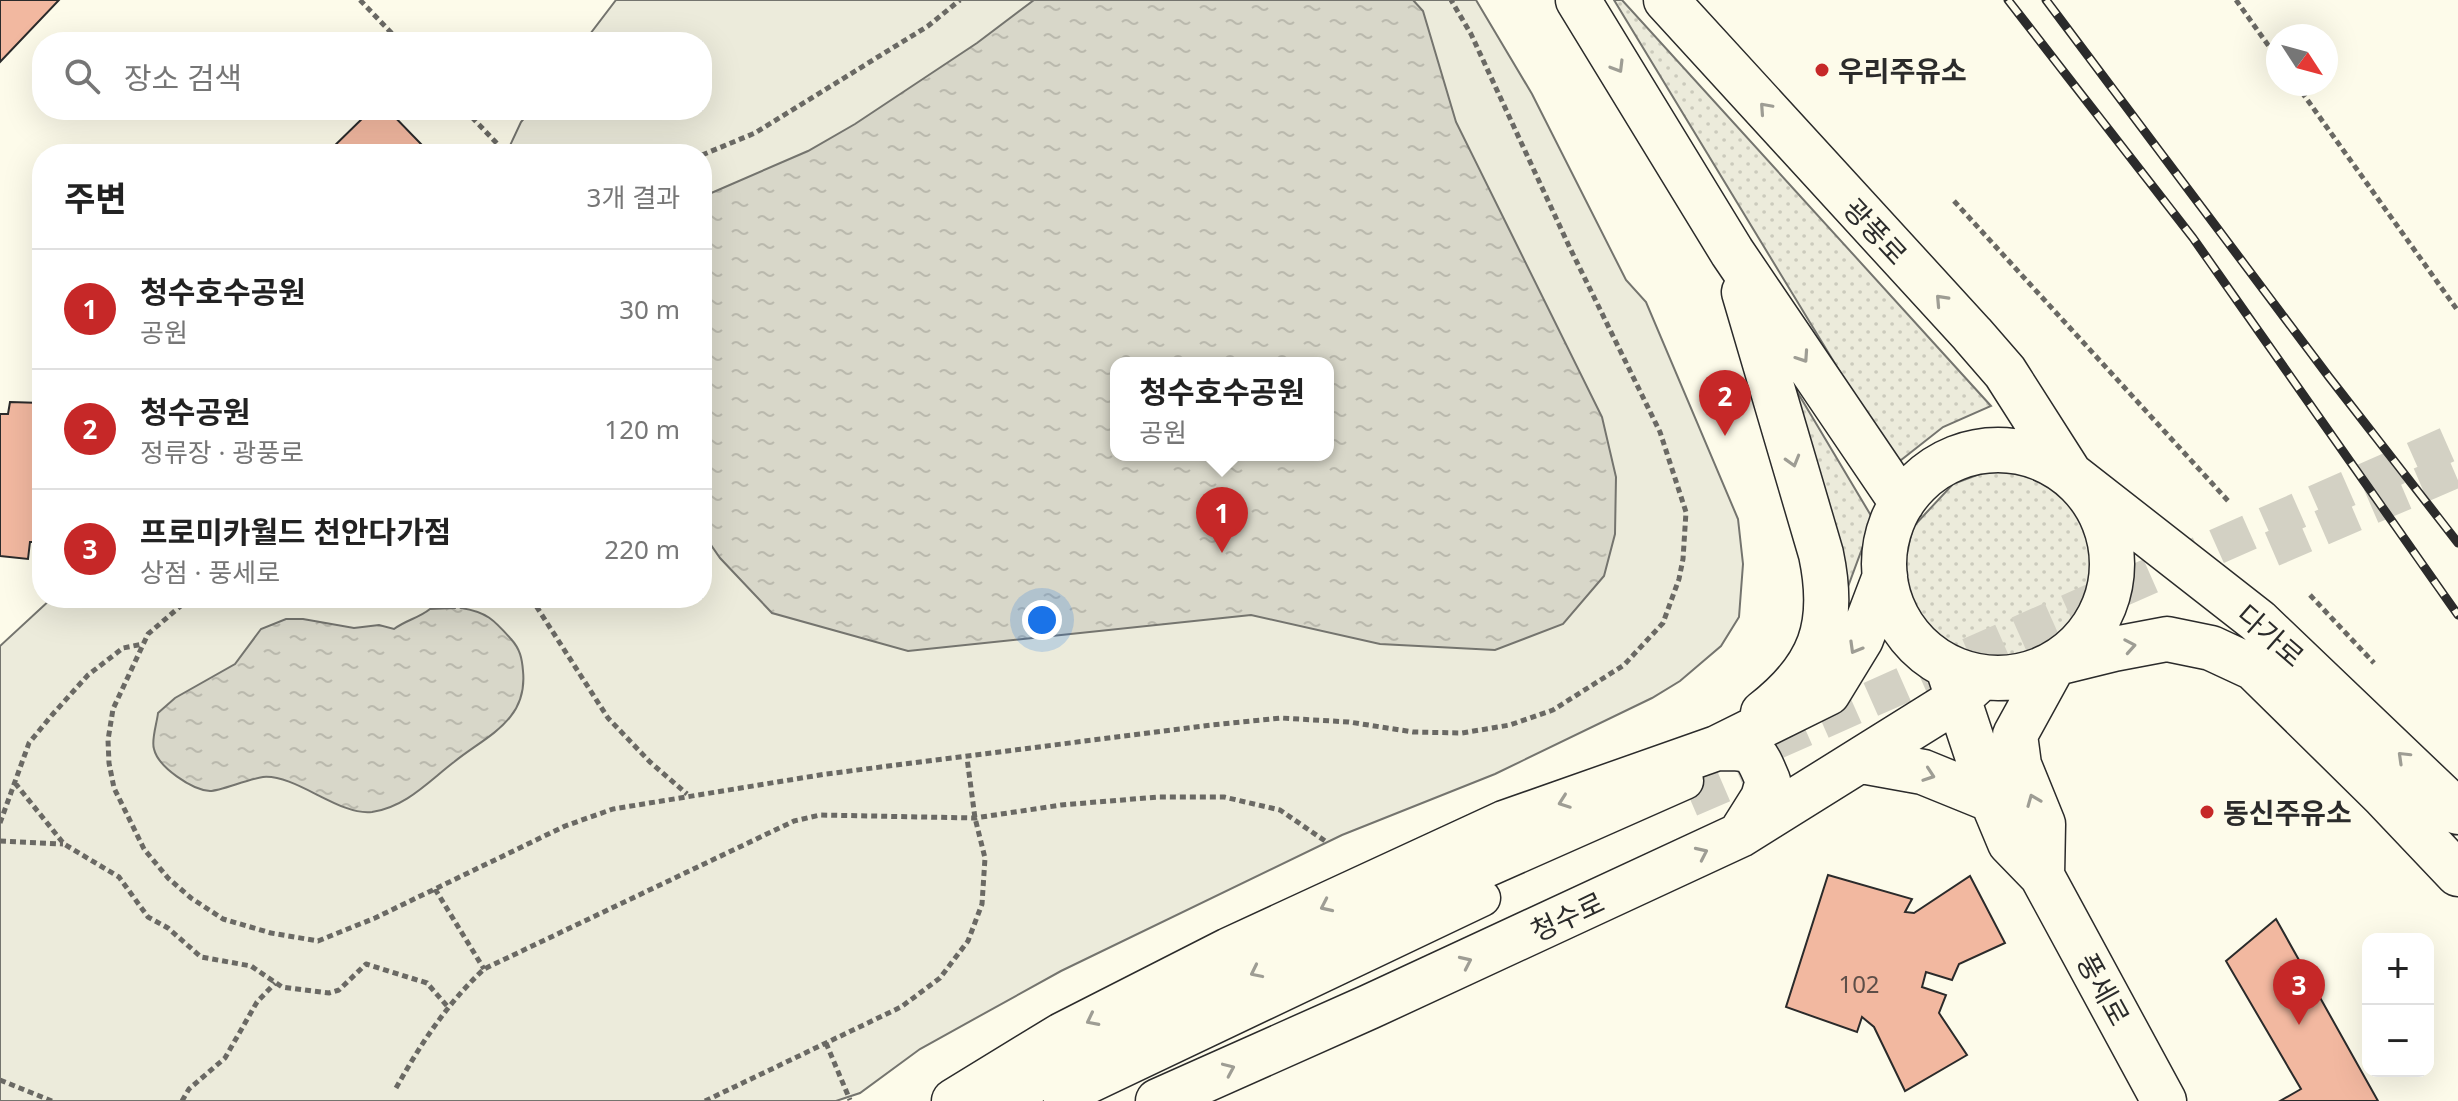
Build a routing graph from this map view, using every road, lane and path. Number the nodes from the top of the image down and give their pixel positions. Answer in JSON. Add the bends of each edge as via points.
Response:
{"nodes":[{"id":1,"x":360,"y":0,"type":"edge"},
{"id":2,"x":960,"y":0,"type":"edge"},
{"id":3,"x":1451,"y":0,"type":"edge"},
{"id":4,"x":1578,"y":0,"type":"edge"},
{"id":5,"x":1666,"y":0,"type":"edge"},
{"id":6,"x":2236,"y":0,"type":"edge"},
{"id":7,"x":390,"y":32,"type":"edge"},
{"id":8,"x":2266,"y":42,"type":"edge"},
{"id":9,"x":2305,"y":96,"type":"edge"},
{"id":10,"x":475,"y":120,"type":"edge"},
{"id":11,"x":497,"y":144,"type":"edge"},
{"id":12,"x":712,"y":151,"type":"edge"},
{"id":13,"x":1954,"y":201,"type":"dead end"},
{"id":14,"x":1732,"y":252,"type":"junction"},
{"id":15,"x":2458,"y":311,"type":"edge"},
{"id":16,"x":1972,"y":334,"type":"junction"},
{"id":17,"x":2070,"y":474,"type":"junction"},
{"id":18,"x":1902,"y":503,"type":"junction"},
{"id":19,"x":2230,"y":503,"type":"dead end"},
{"id":20,"x":1885,"y":576,"type":"junction"},
{"id":21,"x":2310,"y":595,"type":"dead end"},
{"id":22,"x":178,"y":608,"type":"edge"},
{"id":23,"x":537,"y":608,"type":"edge"},
{"id":24,"x":2258,"y":621,"type":"junction"},
{"id":25,"x":144,"y":643,"type":"junction"},
{"id":26,"x":2374,"y":663,"type":"dead end"},
{"id":27,"x":2054,"y":664,"type":"junction"},
{"id":28,"x":1962,"y":681,"type":"junction"},
{"id":29,"x":1717,"y":748,"type":"junction"},
{"id":30,"x":967,"y":758,"type":"junction"},
{"id":31,"x":1862,"y":761,"type":"junction"},
{"id":32,"x":15,"y":783,"type":"junction"},
{"id":33,"x":687,"y":795,"type":"junction"},
{"id":34,"x":1992,"y":800,"type":"junction"},
{"id":35,"x":2458,"y":812,"type":"edge"},
{"id":36,"x":975,"y":818,"type":"junction"},
{"id":37,"x":0,"y":823,"type":"edge"},
{"id":38,"x":1740,"y":835,"type":"junction"},
{"id":39,"x":0,"y":841,"type":"edge"},
{"id":40,"x":1328,"y":843,"type":"dead end"},
{"id":41,"x":64,"y":844,"type":"junction"},
{"id":42,"x":2458,"y":874,"type":"edge"},
{"id":43,"x":2042,"y":876,"type":"junction"},
{"id":44,"x":435,"y":889,"type":"junction"},
{"id":45,"x":484,"y":969,"type":"junction"},
{"id":46,"x":275,"y":983,"type":"junction"},
{"id":47,"x":448,"y":1007,"type":"junction"},
{"id":48,"x":826,"y":1043,"type":"junction"},
{"id":49,"x":0,"y":1080,"type":"edge"},
{"id":50,"x":396,"y":1088,"type":"dead end"},
{"id":51,"x":850,"y":1100,"type":"edge"},
{"id":52,"x":52,"y":1101,"type":"edge"},
{"id":53,"x":182,"y":1101,"type":"edge"},
{"id":54,"x":705,"y":1101,"type":"edge"},
{"id":55,"x":954,"y":1101,"type":"edge"},
{"id":56,"x":1007,"y":1101,"type":"edge"},
{"id":57,"x":1062,"y":1101,"type":"edge"},
{"id":58,"x":1158,"y":1101,"type":"edge"},
{"id":59,"x":2164,"y":1101,"type":"edge"}],
"edges":[{"from":1,"to":7,"type":"path"},
{"from":2,"to":12,"type":"path","via":[[928,26],[755,133]]},
{"from":3,"to":30,"type":"path","via":[[1660,432],[1686,512],[1679,579],[1663,623],[1624,665],[1597,684],[1553,710],[1510,725],[1462,733],[1413,732],[1281,718]]},
{"from":4,"to":14,"type":"street","one_way":true},
{"from":16,"to":5,"type":"street","name":"광풍로","one_way":true},
{"from":6,"to":8,"type":"path"},
{"from":9,"to":15,"type":"path"},
{"from":10,"to":11,"type":"path"},
{"from":13,"to":19,"type":"path"},
{"from":14,"to":18,"type":"street","one_way":true},
{"from":14,"to":29,"type":"street","one_way":true,"via":[[1828,587],[1825,627],[1811,663],[1791,691]]},
{"from":16,"to":17,"type":"street","name":"광풍로","via":[[2005,372]]},
{"from":16,"to":24,"type":"street"},
{"from":17,"to":18,"type":"street","via":[[2037,456],[1999,449],[1961,455],[1928,474]]},
{"from":17,"to":24,"type":"street","name":"다가로"},
{"from":17,"to":27,"type":"street","via":[[2096,502],[2110,536],[2112,573],[2097,619],[2083,640]]},
{"from":18,"to":20,"type":"street","via":[[1887,538]]},
{"from":20,"to":28,"type":"street","via":[[1895,614],[1917,645]]},
{"from":20,"to":29,"type":"street","one_way":true,"via":[[1861,639],[1828,693]]},
{"from":21,"to":26,"type":"path"},
{"from":22,"to":25,"type":"path"},
{"from":23,"to":33,"type":"path","via":[[608,718]]},
{"from":35,"to":24,"type":"street","name":"다가로","one_way":true},
{"from":25,"to":32,"type":"path","via":[[123,648],[88,675],[29,743]]},
{"from":25,"to":44,"type":"path","via":[[113,709],[109,763],[114,788],[144,849],[191,898],[223,919],[318,941]]},
{"from":27,"to":28,"type":"street","via":[[2019,676]]},
{"from":27,"to":42,"type":"street","name":"다가로","one_way":true,"via":[[2167,639],[2211,648],[2254,668]]},
{"from":43,"to":27,"type":"street","name":"풍세로","one_way":true,"via":[[2043,824],[2019,765],[2015,735]]},
{"from":28,"to":31,"type":"street","name":"청수로"},
{"from":28,"to":34,"type":"street","name":"풍세로"},
{"from":29,"to":38,"type":"street","via":[[1746,748],[1758,757],[1768,781]]},
{"from":29,"to":55,"type":"street","one_way":true,"via":[[1504,823],[1229,950],[1062,1035]]},
{"from":30,"to":33,"type":"path"},
{"from":30,"to":36,"type":"path"},
{"from":31,"to":34,"type":"street","one_way":true,"via":[[1923,772]]},
{"from":31,"to":38,"type":"street","name":"청수로"},
{"from":32,"to":37,"type":"path"},
{"from":32,"to":41,"type":"path"},
{"from":33,"to":44,"type":"path","via":[[613,809],[565,826]]},
{"from":34,"to":43,"type":"street","name":"풍세로","via":[[2010,843]]},
{"from":36,"to":40,"type":"path","via":[[1074,804],[1224,797],[1280,810]]},
{"from":36,"to":45,"type":"path","via":[[820,815],[794,821]]},
{"from":36,"to":48,"type":"path","via":[[985,858],[982,904],[968,941],[940,978],[901,1007]]},
{"from":58,"to":38,"type":"street","name":"청수로","one_way":true},
{"from":39,"to":41,"type":"path"},
{"from":41,"to":46,"type":"path","via":[[119,877],[148,917],[201,957],[251,966]]},
{"from":43,"to":59,"type":"street","name":"풍세로"},
{"from":44,"to":45,"type":"path"},
{"from":45,"to":47,"type":"path"},
{"from":46,"to":47,"type":"path","via":[[329,993],[366,964],[374,965],[427,983]]},
{"from":46,"to":53,"type":"path","via":[[249,1014],[225,1058]]},
{"from":47,"to":50,"type":"path"},
{"from":48,"to":51,"type":"path"},
{"from":48,"to":54,"type":"path"},
{"from":49,"to":52,"type":"path"},
{"from":57,"to":56,"type":"street","one_way":true,"via":[[1688,790],[1267,966],[1073,1062]]}]}
